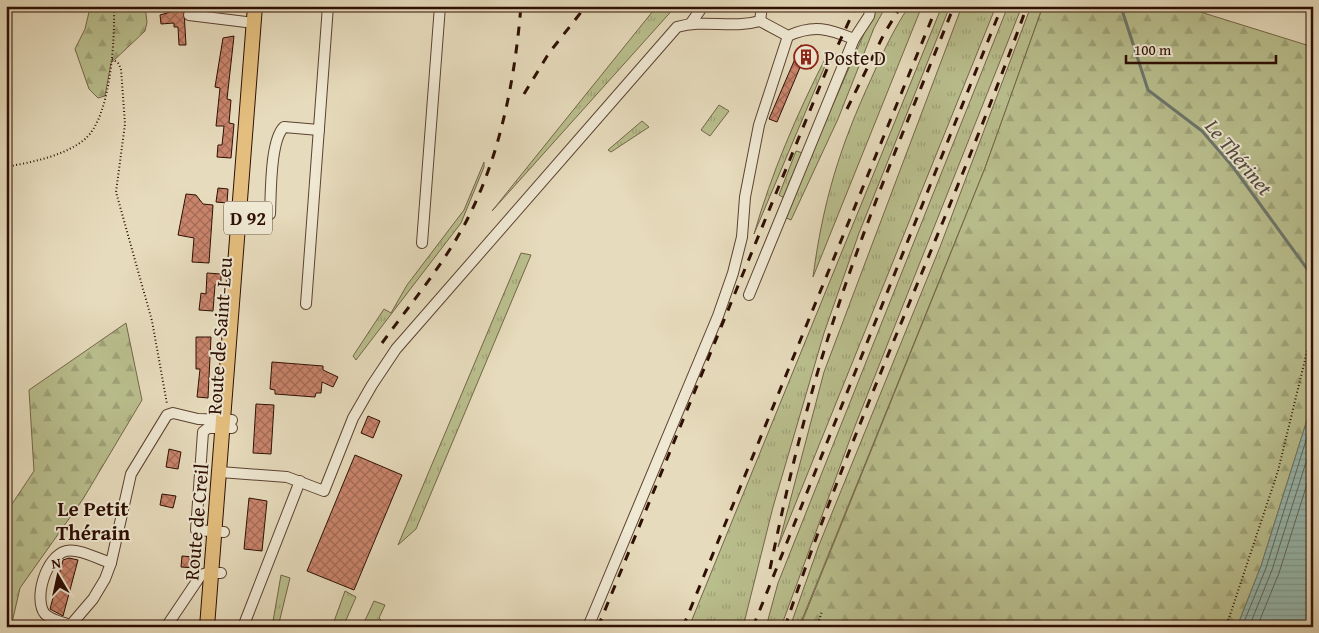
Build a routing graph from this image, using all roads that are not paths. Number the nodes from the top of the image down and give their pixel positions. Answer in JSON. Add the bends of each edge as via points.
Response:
{"nodes":[{"id":1,"x":255,"y":6,"type":"edge"},
{"id":2,"x":263,"y":6,"type":"edge"},
{"id":3,"x":328,"y":6,"type":"edge"},
{"id":4,"x":440,"y":6,"type":"edge"},
{"id":5,"x":703,"y":6,"type":"edge"},
{"id":6,"x":762,"y":6,"type":"edge"},
{"id":7,"x":871,"y":6,"type":"edge"},
{"id":8,"x":189,"y":15,"type":"dead end"},
{"id":9,"x":760,"y":21,"type":"junction"},
{"id":10,"x":254,"y":23,"type":"junction"},
{"id":11,"x":691,"y":23,"type":"junction"},
{"id":12,"x":788,"y":36,"type":"junction"},
{"id":13,"x":854,"y":39,"type":"junction"},
{"id":14,"x":319,"y":130,"type":"junction"},
{"id":15,"x":270,"y":214,"type":"dead end"},
{"id":16,"x":422,"y":243,"type":"dead end"},
{"id":17,"x":749,"y":295,"type":"dead end"},
{"id":18,"x":306,"y":304,"type":"dead end"},
{"id":19,"x":228,"y":425,"type":"junction"},
{"id":20,"x":224,"y":472,"type":"junction"},
{"id":21,"x":300,"y":481,"type":"junction"},
{"id":22,"x":220,"y":532,"type":"junction"},
{"id":23,"x":111,"y":563,"type":"junction"},
{"id":24,"x":217,"y":573,"type":"junction"},
{"id":25,"x":69,"y":626,"type":"edge"},
{"id":26,"x":166,"y":627,"type":"edge"},
{"id":27,"x":207,"y":627,"type":"edge"},
{"id":28,"x":216,"y":627,"type":"edge"},
{"id":29,"x":243,"y":627,"type":"edge"},
{"id":30,"x":588,"y":627,"type":"edge"}],
"edges":[{"from":1,"to":10,"type":"main road","name":"Route de Saint-Leu","number":"D 92"},
{"from":2,"to":19,"type":"main road","name":"Route de Saint-Leu","number":"D 92"},
{"from":3,"to":14,"type":"street"},
{"from":4,"to":16,"type":"street"},
{"from":5,"to":11,"type":"street"},
{"from":6,"to":9,"type":"street"},
{"from":7,"to":13,"type":"street","via":[[870,16]]},
{"from":8,"to":10,"type":"street"},
{"from":9,"to":11,"type":"street","via":[[744,26]]},
{"from":9,"to":12,"type":"street"},
{"from":10,"to":19,"type":"main road","name":"Route de Saint-Leu","number":"D 92"},
{"from":11,"to":21,"type":"street","via":[[677,27],[396,349],[354,418],[324,491]]},
{"from":12,"to":13,"type":"street","via":[[819,28]]},
{"from":12,"to":30,"type":"street","via":[[759,125],[734,273]]},
{"from":13,"to":17,"type":"street"},
{"from":14,"to":15,"type":"street","via":[[284,127],[279,131]]},
{"from":14,"to":18,"type":"street"},
{"from":19,"to":20,"type":"main road","name":"Route de Creil","number":"D 92"},
{"from":19,"to":22,"type":"street","via":[[208,428],[203,432],[196,530]]},
{"from":19,"to":23,"type":"street","via":[[170,413],[131,474]]},
{"from":20,"to":21,"type":"street"},
{"from":20,"to":22,"type":"main road","name":"Route de Creil","number":"D 92"},
{"from":21,"to":29,"type":"street"},
{"from":22,"to":24,"type":"main road","name":"Route de Creil","number":"D 92"},
{"from":23,"to":25,"type":"street","via":[[93,599]]},
{"from":23,"to":25,"type":"street","via":[[69,551],[61,553],[47,566],[41,599],[43,609],[54,620]]},
{"from":24,"to":26,"type":"street","via":[[201,576]]},
{"from":24,"to":27,"type":"main road","name":"Route de Creil","number":"D 92"},
{"from":24,"to":28,"type":"main road","name":"Route de Creil","number":"D 92"}]}
